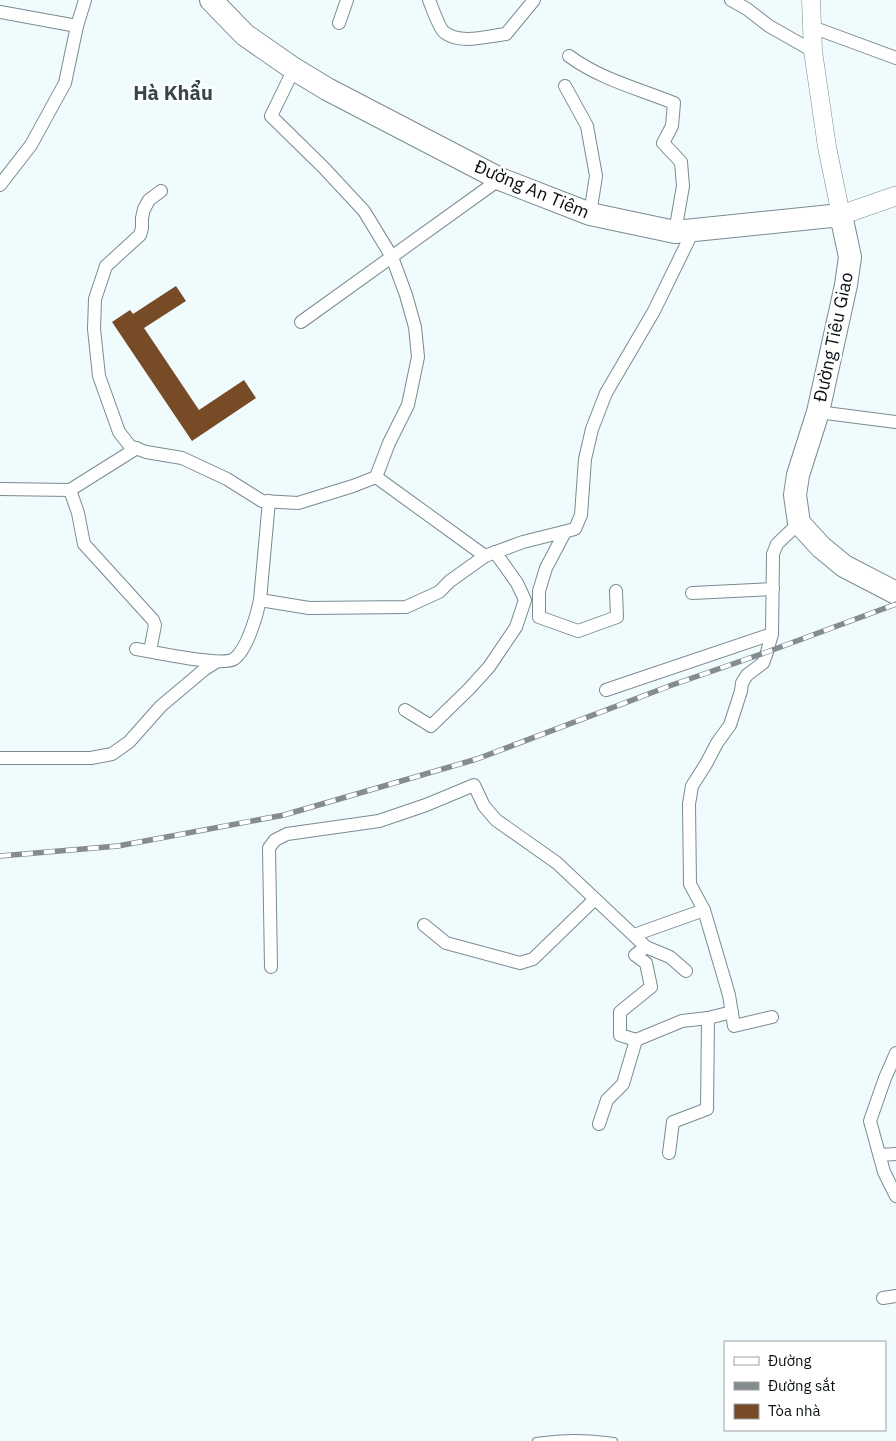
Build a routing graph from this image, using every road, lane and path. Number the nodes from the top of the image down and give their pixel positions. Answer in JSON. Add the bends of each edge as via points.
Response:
{"nodes":[{"id":1,"x":85,"y":0,"type":"edge"},
{"id":2,"x":211,"y":0,"type":"edge"},
{"id":3,"x":347,"y":0,"type":"edge"},
{"id":4,"x":429,"y":0,"type":"edge"},
{"id":5,"x":534,"y":0,"type":"edge"},
{"id":6,"x":731,"y":0,"type":"edge"},
{"id":7,"x":811,"y":0,"type":"edge"},
{"id":8,"x":0,"y":12,"type":"edge"},
{"id":9,"x":339,"y":23,"type":"dead end"},
{"id":10,"x":77,"y":26,"type":"junction"},
{"id":11,"x":812,"y":27,"type":"junction"},
{"id":12,"x":813,"y":50,"type":"junction"},
{"id":13,"x":569,"y":56,"type":"dead end"},
{"id":14,"x":896,"y":58,"type":"edge"},
{"id":15,"x":294,"y":69,"type":"junction"},
{"id":16,"x":565,"y":86,"type":"dead end"},
{"id":17,"x":500,"y":179,"type":"junction"},
{"id":18,"x":0,"y":186,"type":"edge"},
{"id":19,"x":161,"y":191,"type":"dead end"},
{"id":20,"x":896,"y":196,"type":"edge"},
{"id":21,"x":590,"y":214,"type":"junction"},
{"id":22,"x":842,"y":215,"type":"junction"},
{"id":23,"x":684,"y":231,"type":"junction"},
{"id":24,"x":392,"y":257,"type":"junction"},
{"id":25,"x":301,"y":322,"type":"dead end"},
{"id":26,"x":818,"y":412,"type":"junction"},
{"id":27,"x":896,"y":422,"type":"edge"},
{"id":28,"x":137,"y":448,"type":"junction"},
{"id":29,"x":376,"y":477,"type":"junction"},
{"id":30,"x":0,"y":489,"type":"edge"},
{"id":31,"x":70,"y":490,"type":"junction"},
{"id":32,"x":269,"y":501,"type":"junction"},
{"id":33,"x":799,"y":523,"type":"junction"},
{"id":34,"x":565,"y":532,"type":"junction"},
{"id":35,"x":490,"y":554,"type":"junction"},
{"id":36,"x":773,"y":589,"type":"junction"},
{"id":37,"x":539,"y":591,"type":"junction"},
{"id":38,"x":616,"y":591,"type":"dead end"},
{"id":39,"x":895,"y":592,"type":"edge"},
{"id":40,"x":521,"y":593,"type":"junction"},
{"id":41,"x":692,"y":593,"type":"dead end"},
{"id":42,"x":260,"y":600,"type":"junction"},
{"id":43,"x":772,"y":634,"type":"junction"},
{"id":44,"x":136,"y":649,"type":"dead end"},
{"id":45,"x":150,"y":651,"type":"junction"},
{"id":46,"x":216,"y":662,"type":"junction"},
{"id":47,"x":606,"y":690,"type":"dead end"},
{"id":48,"x":405,"y":710,"type":"dead end"},
{"id":49,"x":0,"y":758,"type":"edge"},
{"id":50,"x":595,"y":899,"type":"junction"},
{"id":51,"x":704,"y":910,"type":"junction"},
{"id":52,"x":424,"y":925,"type":"dead end"},
{"id":53,"x":634,"y":936,"type":"junction"},
{"id":54,"x":646,"y":947,"type":"junction"},
{"id":55,"x":270,"y":967,"type":"dead end"},
{"id":56,"x":686,"y":971,"type":"dead end"},
{"id":57,"x":732,"y":1012,"type":"junction"},
{"id":58,"x":772,"y":1017,"type":"dead end"},
{"id":59,"x":708,"y":1018,"type":"junction"},
{"id":60,"x":636,"y":1040,"type":"junction"},
{"id":61,"x":896,"y":1053,"type":"edge"},
{"id":62,"x":599,"y":1124,"type":"dead end"},
{"id":63,"x":669,"y":1152,"type":"dead end"},
{"id":64,"x":896,"y":1154,"type":"edge"},
{"id":65,"x":880,"y":1155,"type":"junction"},
{"id":66,"x":896,"y":1196,"type":"edge"},
{"id":67,"x":896,"y":1296,"type":"edge"},
{"id":68,"x":882,"y":1298,"type":"dead end"},
{"id":69,"x":536,"y":1441,"type":"edge"},
{"id":70,"x":614,"y":1441,"type":"edge"}],
"edges":[{"from":1,"to":10,"type":"street"},
{"from":2,"to":15,"type":"highway","name":"Đường An Tiêm","via":[[245,34]]},
{"from":3,"to":9,"type":"street"},
{"from":4,"to":5,"type":"street","via":[[443,32],[456,38],[473,38],[506,34]]},
{"from":6,"to":12,"type":"street","via":[[768,26]]},
{"from":7,"to":11,"type":"street","name":"Đường Tiêu Giao"},
{"from":8,"to":10,"type":"street"},
{"from":10,"to":18,"type":"street","via":[[65,83],[31,145]]},
{"from":11,"to":12,"type":"street","name":"Đường Tiêu Giao"},
{"from":11,"to":14,"type":"street"},
{"from":12,"to":22,"type":"street","name":"Đường Tiêu Giao","via":[[827,146]]},
{"from":13,"to":23,"type":"street","via":[[611,80],[674,103],[672,126],[663,143],[681,162]]},
{"from":15,"to":17,"type":"highway","name":"Đường An Tiêm"},
{"from":15,"to":24,"type":"street","via":[[271,116],[364,211]]},
{"from":16,"to":21,"type":"street","via":[[587,126],[596,176]]},
{"from":17,"to":21,"type":"highway","name":"Đường An Tiêm"},
{"from":17,"to":24,"type":"street"},
{"from":19,"to":28,"type":"street","via":[[149,200],[144,209],[140,236],[106,266],[95,299],[94,329],[99,376],[119,432],[130,446]]},
{"from":20,"to":22,"type":"main road","name":"Đường An Tiêm"},
{"from":21,"to":23,"type":"highway","name":"Đường An Tiêm"},
{"from":22,"to":23,"type":"highway","name":"Đường An Tiêm"},
{"from":22,"to":26,"type":"highway","name":"Đường Tiêu Giao","via":[[850,257]]},
{"from":23,"to":34,"type":"street","via":[[654,311],[606,393],[585,459],[581,515],[575,529]]},
{"from":24,"to":25,"type":"street"},
{"from":24,"to":29,"type":"street","via":[[415,327],[418,357],[408,404]]},
{"from":26,"to":27,"type":"street"},
{"from":26,"to":33,"type":"highway","name":"Đường Tiêu Giao","via":[[798,475],[795,495]]},
{"from":28,"to":31,"type":"street"},
{"from":28,"to":32,"type":"street","via":[[182,458],[227,478],[262,501]]},
{"from":29,"to":32,"type":"street","via":[[298,503]]},
{"from":29,"to":35,"type":"street"},
{"from":30,"to":31,"type":"street"},
{"from":31,"to":45,"type":"street","via":[[84,544],[153,620]]},
{"from":32,"to":42,"type":"street"},
{"from":33,"to":36,"type":"street","via":[[777,544],[773,554]]},
{"from":33,"to":39,"type":"highway","via":[[844,566]]},
{"from":34,"to":35,"type":"street"},
{"from":34,"to":37,"type":"street","via":[[546,568]]},
{"from":35,"to":40,"type":"street","via":[[517,583]]},
{"from":35,"to":42,"type":"street","via":[[439,592],[406,607],[308,608]]},
{"from":36,"to":41,"type":"street"},
{"from":36,"to":43,"type":"street"},
{"from":37,"to":38,"type":"street","via":[[539,617],[578,630],[617,617]]},
{"from":37,"to":40,"type":"street"},
{"from":40,"to":48,"type":"street","via":[[524,600],[516,627],[490,667],[469,689],[431,726]]},
{"from":42,"to":46,"type":"street","via":[[242,652],[232,660]]},
{"from":43,"to":47,"type":"street"},
{"from":43,"to":51,"type":"street","via":[[763,663],[742,683],[730,726],[716,743],[692,786],[689,804],[690,884]]},
{"from":44,"to":45,"type":"street"},
{"from":45,"to":46,"type":"street"},
{"from":46,"to":49,"type":"street","via":[[161,706],[129,742],[112,754],[91,758]]},
{"from":50,"to":52,"type":"street","via":[[533,959],[520,963],[446,943]]},
{"from":50,"to":53,"type":"street"},
{"from":50,"to":55,"type":"street","via":[[557,863],[496,820],[484,806],[474,785],[379,820],[288,834],[275,840],[268,848]]},
{"from":51,"to":53,"type":"street"},
{"from":51,"to":57,"type":"street"},
{"from":53,"to":54,"type":"street"},
{"from":54,"to":56,"type":"street","via":[[670,957]]},
{"from":54,"to":60,"type":"street","via":[[635,955],[646,963],[651,987],[620,1012],[620,1035]]},
{"from":57,"to":58,"type":"street","via":[[734,1026]]},
{"from":57,"to":59,"type":"street"},
{"from":59,"to":60,"type":"street","via":[[682,1021]]},
{"from":59,"to":63,"type":"street","via":[[707,1109],[673,1122]]},
{"from":60,"to":62,"type":"street","via":[[623,1084],[606,1100]]},
{"from":61,"to":65,"type":"street","via":[[870,1121]]},
{"from":64,"to":65,"type":"street"},
{"from":65,"to":66,"type":"street"},
{"from":67,"to":68,"type":"street"},
{"from":69,"to":70,"type":"lane","via":[[585,1437]]}]}
